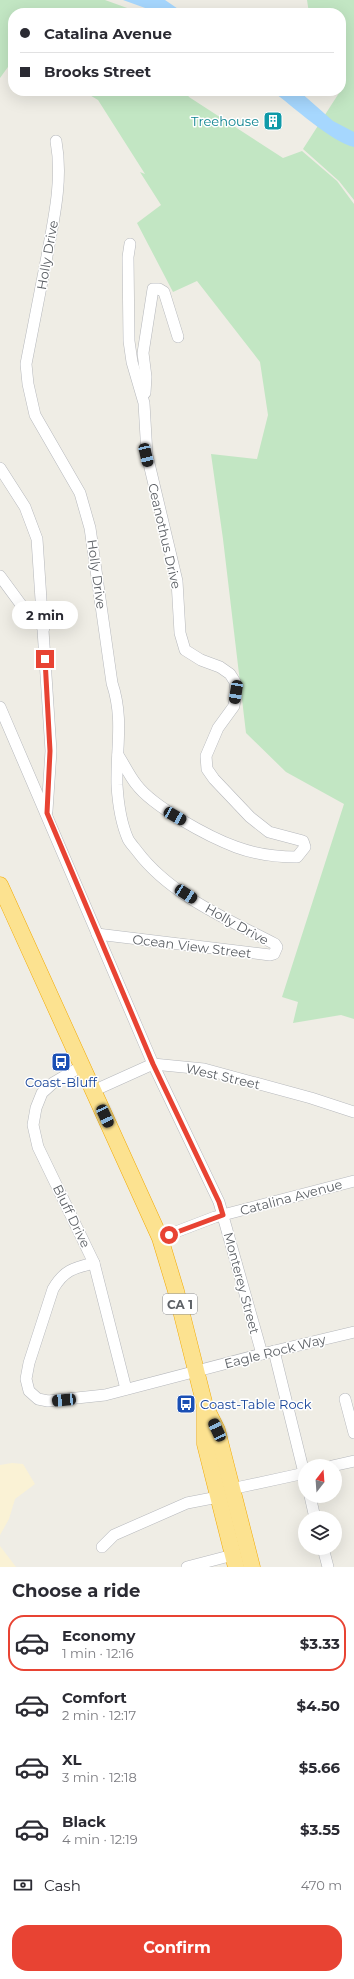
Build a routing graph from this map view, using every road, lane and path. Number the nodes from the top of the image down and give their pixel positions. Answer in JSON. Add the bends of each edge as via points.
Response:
{"nodes":[{"id":1,"x":56,"y":141,"type":"dead end"},
{"id":2,"x":130,"y":244,"type":"dead end"},
{"id":3,"x":178,"y":337,"type":"dead end"},
{"id":4,"x":144,"y":403,"type":"junction"},
{"id":5,"x":0,"y":468,"type":"edge"},
{"id":6,"x":0,"y":576,"type":"edge"},
{"id":7,"x":44,"y":628,"type":"junction"},
{"id":8,"x":0,"y":708,"type":"edge"},
{"id":9,"x":118,"y":755,"type":"junction"},
{"id":10,"x":47,"y":813,"type":"junction"},
{"id":11,"x":0,"y":885,"type":"edge"},
{"id":12,"x":97,"y":934,"type":"junction"},
{"id":13,"x":275,"y":944,"type":"joint"},
{"id":14,"x":153,"y":1064,"type":"junction"},
{"id":15,"x":82,"y":1066,"type":"junction"},
{"id":16,"x":93,"y":1091,"type":"junction"},
{"id":17,"x":354,"y":1112,"type":"edge"},
{"id":18,"x":354,"y":1181,"type":"edge"},
{"id":19,"x":223,"y":1215,"type":"junction"},
{"id":20,"x":160,"y":1238,"type":"junction"},
{"id":21,"x":94,"y":1263,"type":"junction"},
{"id":22,"x":354,"y":1332,"type":"edge"},
{"id":23,"x":274,"y":1351,"type":"junction"},
{"id":24,"x":262,"y":1354,"type":"junction"},
{"id":25,"x":197,"y":1371,"type":"junction"},
{"id":26,"x":126,"y":1389,"type":"junction"},
{"id":27,"x":345,"y":1399,"type":"dead end"},
{"id":28,"x":205,"y":1406,"type":"junction"},
{"id":29,"x":354,"y":1433,"type":"edge"},
{"id":30,"x":301,"y":1459,"type":"edge"},
{"id":31,"x":354,"y":1461,"type":"edge"},
{"id":32,"x":342,"y":1464,"type":"edge"},
{"id":33,"x":298,"y":1476,"type":"edge"},
{"id":34,"x":224,"y":1493,"type":"junction"},
{"id":35,"x":102,"y":1547,"type":"dead end"},
{"id":36,"x":325,"y":1555,"type":"edge"},
{"id":37,"x":235,"y":1559,"type":"edge"},
{"id":38,"x":187,"y":1567,"type":"edge"},
{"id":39,"x":252,"y":1567,"type":"edge"},
{"id":40,"x":328,"y":1567,"type":"edge"}],
"edges":[{"from":1,"to":9,"type":"street","name":"Holly Drive","via":[[59,158],[57,194],[26,364],[28,384],[35,415],[80,492],[90,528],[112,682],[118,702]]},
{"from":2,"to":4,"type":"street","name":"Ceanothus Drive","via":[[129,341],[132,362]]},
{"from":3,"to":4,"type":"street","via":[[164,292],[159,289],[153,290],[143,353],[146,377]]},
{"from":4,"to":9,"type":"street","name":"Ceanothus Drive","via":[[146,455],[178,581],[180,633],[185,650],[201,660],[220,667],[230,674],[235,682],[234,706],[218,728],[206,756],[207,769],[250,817],[269,832],[303,841],[305,848],[297,857],[275,857],[237,848],[175,816],[151,799],[136,784]]},
{"from":5,"to":7,"type":"street","via":[[25,507],[37,539]]},
{"from":6,"to":7,"type":"street","via":[[25,610]]},
{"from":7,"to":10,"type":"street","via":[[50,751]]},
{"from":8,"to":10,"type":"street","name":"Monterey Street"},
{"from":9,"to":13,"type":"street","name":"Holly Drive","via":[[119,806],[128,839],[146,863],[175,887],[213,912]]},
{"from":10,"to":12,"type":"street","name":"Monterey Street"},
{"from":11,"to":15,"type":"highway","number":"CA 1"},
{"from":12,"to":13,"type":"street","name":"Ocean View Street","via":[[270,956],[277,951]]},
{"from":12,"to":14,"type":"street","name":"Monterey Street"},
{"from":14,"to":16,"type":"street","name":"West Street"},
{"from":14,"to":17,"type":"street","name":"West Street","via":[[204,1069]]},
{"from":14,"to":19,"type":"street","name":"Monterey Street"},
{"from":15,"to":16,"type":"highway","number":"CA 1"},
{"from":15,"to":21,"type":"street","name":"Bluff Drive","via":[[53,1083],[42,1093],[33,1125],[38,1147]]},
{"from":16,"to":20,"type":"highway","number":"CA 1"},
{"from":18,"to":19,"type":"street","name":"Catalina Avenue"},
{"from":19,"to":20,"type":"street","name":"Catalina Avenue"},
{"from":19,"to":24,"type":"street","name":"Monterey Street"},
{"from":20,"to":25,"type":"highway","number":"CA 1"},
{"from":21,"to":26,"type":"street","name":"Bluff Drive"},
{"from":21,"to":26,"type":"street","name":"Eagle Rock Way","via":[[68,1272],[60,1278],[53,1289],[29,1363],[27,1388],[31,1395],[48,1401],[99,1396]]},
{"from":22,"to":23,"type":"street","name":"Eagle Rock Way"},
{"from":23,"to":24,"type":"street","name":"Eagle Rock Way"},
{"from":23,"to":30,"type":"street"},
{"from":24,"to":25,"type":"street","name":"Eagle Rock Way"},
{"from":25,"to":26,"type":"street","name":"Eagle Rock Way"},
{"from":25,"to":28,"type":"highway","number":"CA 1"},
{"from":27,"to":29,"type":"street"},
{"from":28,"to":34,"type":"highway","number":"CA 1","via":[[217,1430]]},
{"from":28,"to":34,"type":"highway","number":"CA 1","via":[[205,1444]]},
{"from":31,"to":32,"type":"street"},
{"from":33,"to":34,"type":"street"},
{"from":34,"to":35,"type":"street","via":[[187,1503],[114,1535]]},
{"from":34,"to":37,"type":"highway","number":"CA 1","via":[[226,1528]]},
{"from":34,"to":39,"type":"highway","number":"CA 1"},
{"from":36,"to":40,"type":"street"},
{"from":37,"to":38,"type":"street"}]}
